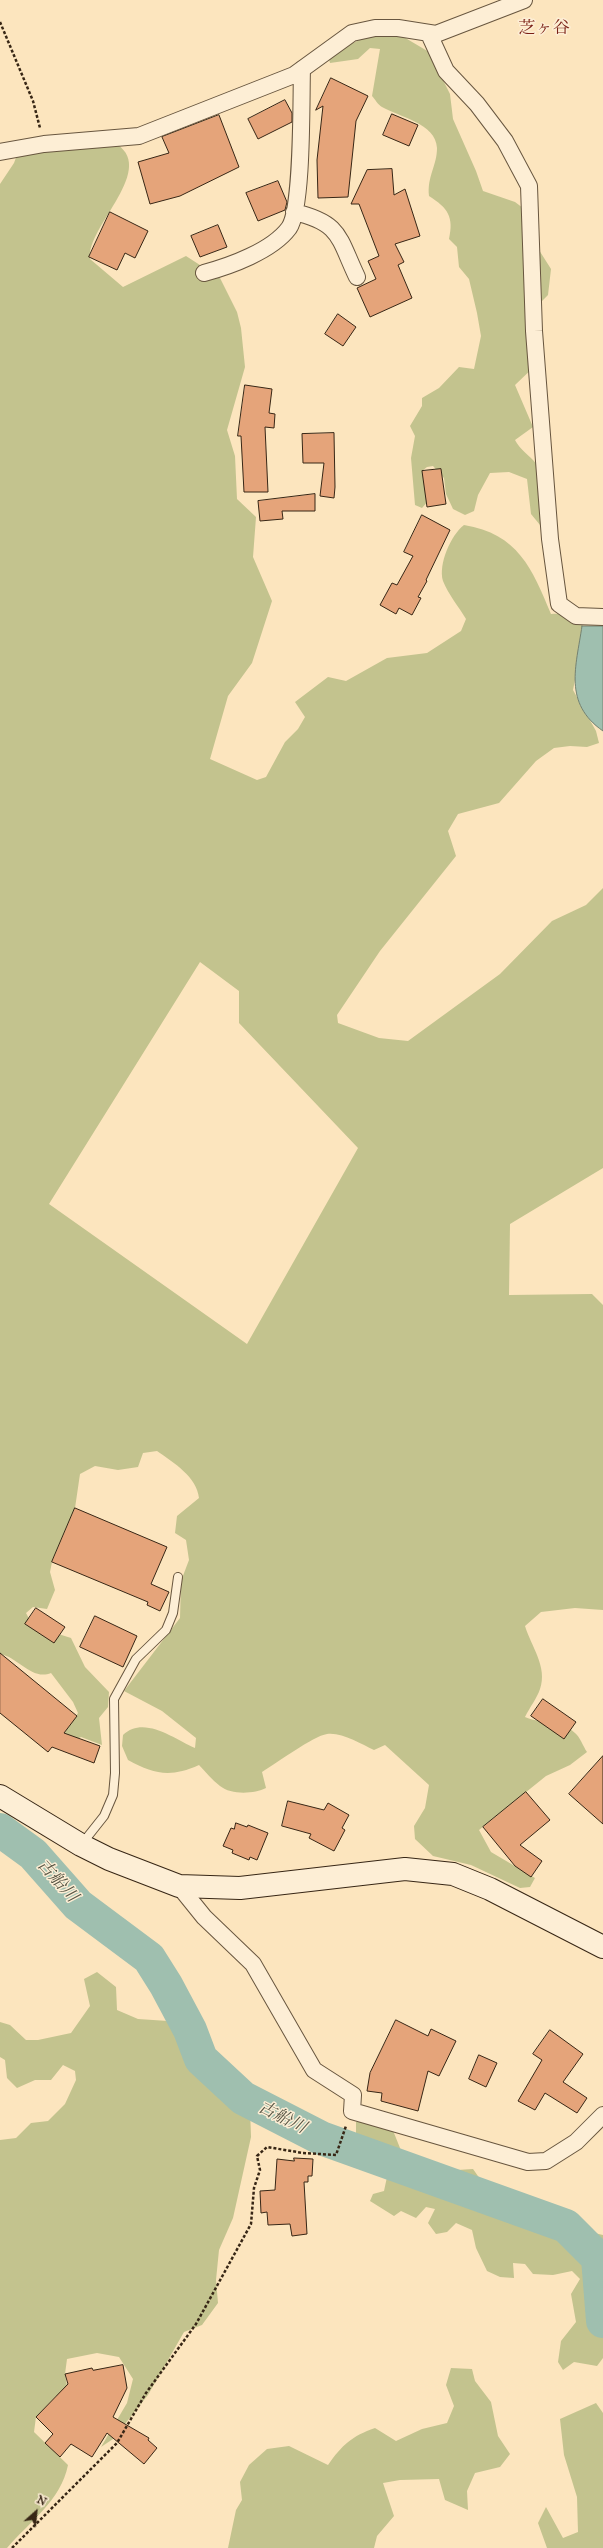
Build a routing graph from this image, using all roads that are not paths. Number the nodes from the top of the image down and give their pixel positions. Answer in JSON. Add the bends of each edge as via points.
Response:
{"nodes":[{"id":1,"x":524,"y":0,"type":"edge"},
{"id":2,"x":429,"y":34,"type":"junction"},
{"id":3,"x":302,"y":69,"type":"junction"},
{"id":4,"x":0,"y":152,"type":"edge"},
{"id":5,"x":294,"y":212,"type":"junction"},
{"id":6,"x":204,"y":273,"type":"dead end"},
{"id":7,"x":357,"y":277,"type":"dead end"},
{"id":8,"x":603,"y":617,"type":"edge"},
{"id":9,"x":178,"y":1577,"type":"dead end"},
{"id":10,"x":0,"y":1796,"type":"edge"},
{"id":11,"x":80,"y":1845,"type":"junction"},
{"id":12,"x":179,"y":1886,"type":"junction"},
{"id":13,"x":603,"y":1947,"type":"edge"},
{"id":14,"x":603,"y":2115,"type":"edge"}],
"edges":[{"from":1,"to":2,"type":"street","via":[[436,34]]},
{"from":2,"to":3,"type":"street","via":[[398,28],[375,28],[352,33]]},
{"from":2,"to":8,"type":"street","via":[[446,71],[477,104],[505,141],[529,186],[534,331],[550,539],[559,604],[576,616]]},
{"from":3,"to":4,"type":"street","via":[[294,75],[139,136],[44,144]]},
{"from":3,"to":5,"type":"street","via":[[297,205]]},
{"from":5,"to":6,"type":"street","via":[[289,228],[265,248],[222,268]]},
{"from":5,"to":7,"type":"street","via":[[315,217],[334,228]]},
{"from":9,"to":11,"type":"lane","via":[[174,1613],[166,1630],[136,1659],[114,1699],[113,1796],[104,1816]]},
{"from":10,"to":11,"type":"street"},
{"from":11,"to":12,"type":"street","via":[[109,1860]]},
{"from":12,"to":13,"type":"street","via":[[240,1888],[405,1869],[453,1874],[490,1889]]},
{"from":12,"to":14,"type":"street","via":[[204,1917],[253,1964],[314,2070],[353,2095],[352,2112],[528,2162],[546,2161],[576,2142]]}]}
